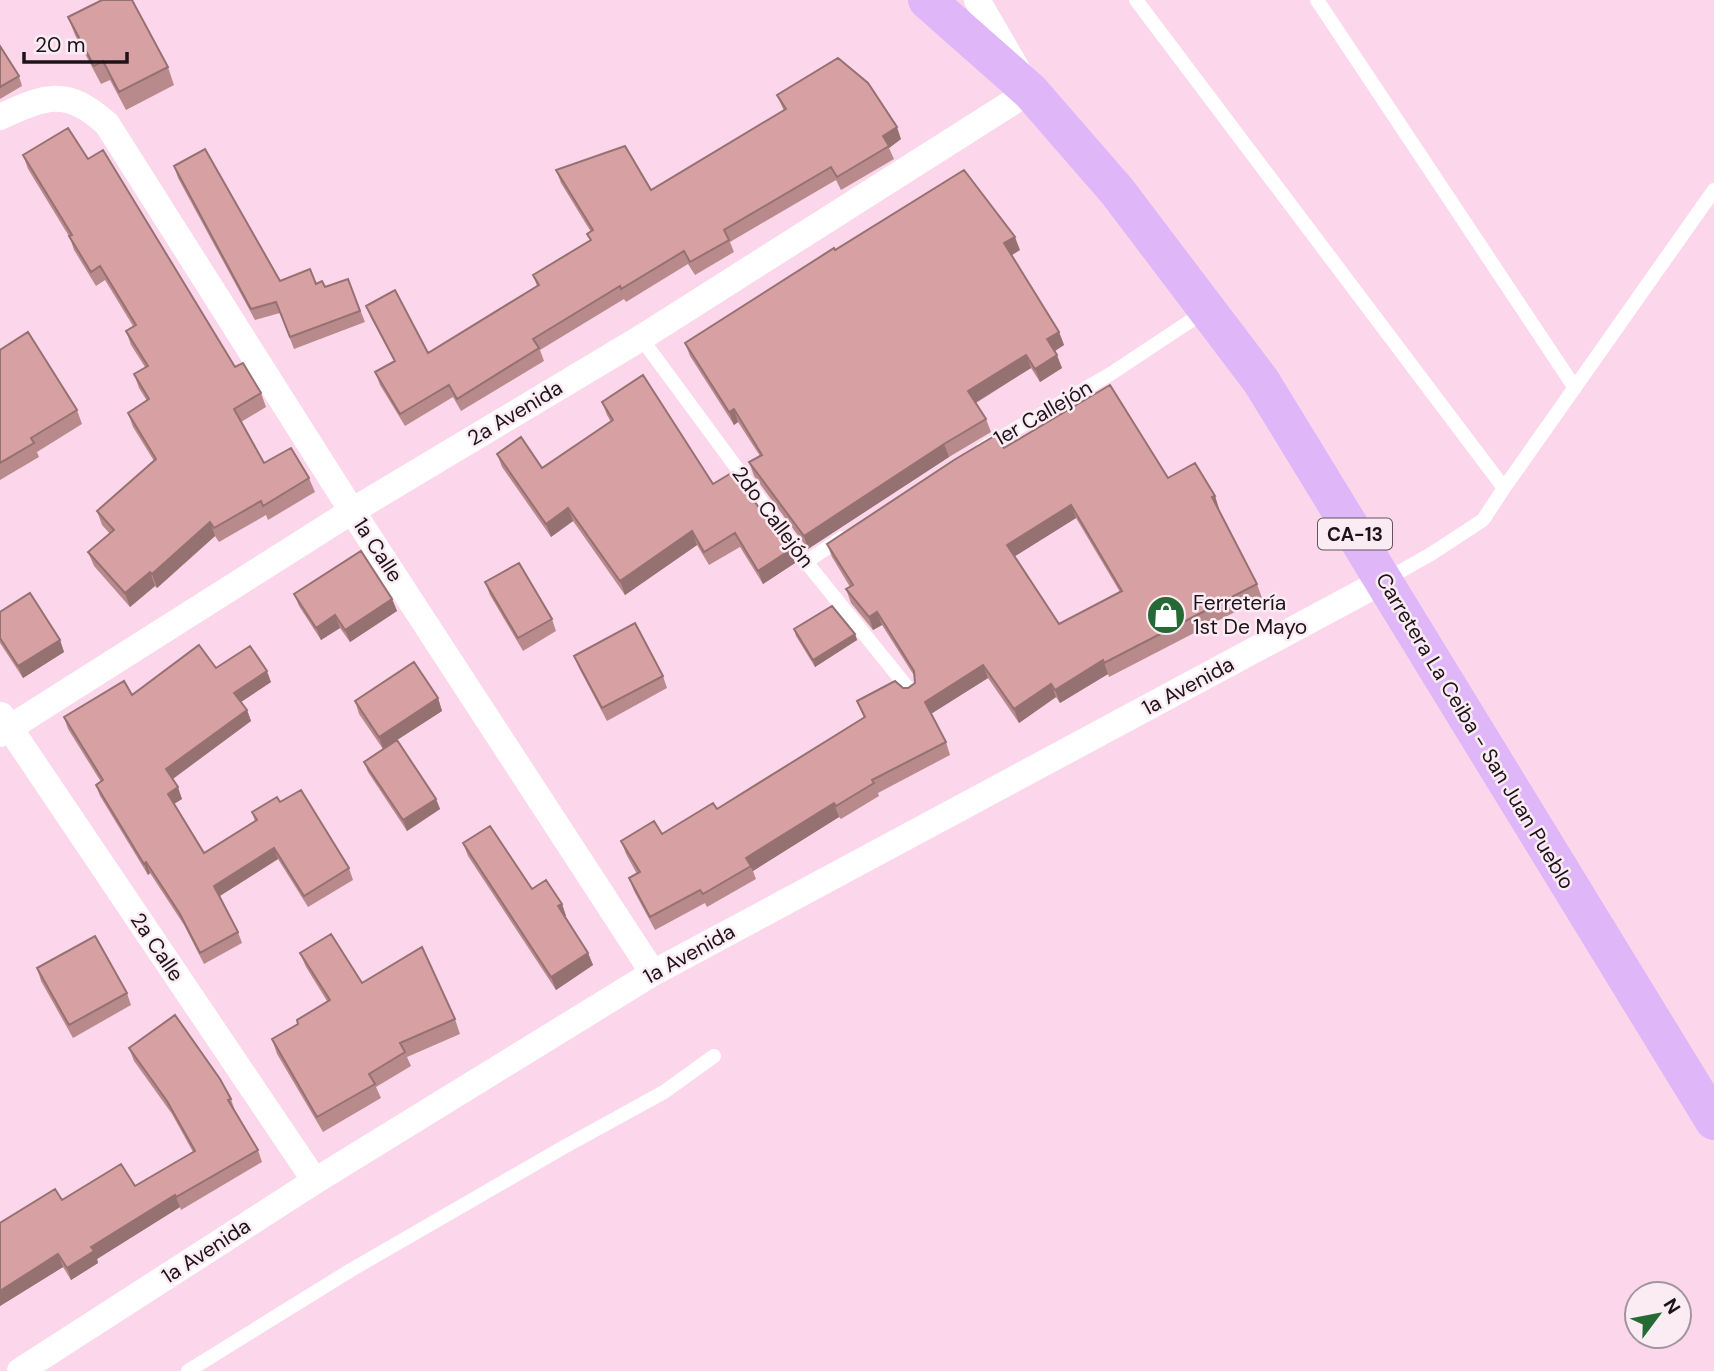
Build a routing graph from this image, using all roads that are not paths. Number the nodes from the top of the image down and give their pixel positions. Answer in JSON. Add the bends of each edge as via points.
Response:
{"nodes":[{"id":1,"x":927,"y":0,"type":"edge"},
{"id":2,"x":977,"y":0,"type":"edge"},
{"id":3,"x":1136,"y":0,"type":"edge"},
{"id":4,"x":1317,"y":0,"type":"edge"},
{"id":5,"x":1030,"y":91,"type":"junction"},
{"id":6,"x":0,"y":117,"type":"edge"},
{"id":7,"x":1714,"y":190,"type":"edge"},
{"id":8,"x":1208,"y":309,"type":"junction"},
{"id":9,"x":641,"y":338,"type":"junction"},
{"id":10,"x":1575,"y":388,"type":"junction"},
{"id":11,"x":965,"y":458,"type":"edge"},
{"id":12,"x":1504,"y":488,"type":"junction"},
{"id":13,"x":352,"y":511,"type":"junction"},
{"id":14,"x":851,"y":532,"type":"edge"},
{"id":15,"x":806,"y":562,"type":"junction"},
{"id":16,"x":1383,"y":581,"type":"junction"},
{"id":17,"x":911,"y":692,"type":"edge"},
{"id":18,"x":3,"y":725,"type":"edge"},
{"id":19,"x":653,"y":973,"type":"junction"},
{"id":20,"x":714,"y":1056,"type":"dead end"},
{"id":21,"x":1714,"y":1121,"type":"edge"},
{"id":22,"x":315,"y":1181,"type":"junction"},
{"id":23,"x":20,"y":1371,"type":"edge"},
{"id":24,"x":188,"y":1371,"type":"edge"}],
"edges":[{"from":1,"to":5,"type":"main road","name":"Carretera La Ceiba - San Juan Pueblo","number":"CA-13"},
{"from":2,"to":5,"type":"street"},
{"from":3,"to":12,"type":"lane"},
{"from":4,"to":10,"type":"lane"},
{"from":5,"to":8,"type":"main road","name":"Carretera La Ceiba - San Juan Pueblo","number":"CA-13","via":[[1117,191]]},
{"from":5,"to":9,"type":"street","name":"2a Avenida"},
{"from":6,"to":13,"type":"street","name":"1a Calle","via":[[46,99],[68,99],[88,107],[107,124]]},
{"from":7,"to":10,"type":"lane"},
{"from":8,"to":11,"type":"lane","name":"1er Callejón","via":[[1111,373]]},
{"from":8,"to":16,"type":"main road","name":"Carretera La Ceiba - San Juan Pueblo","number":"CA-13","via":[[1261,381]]},
{"from":9,"to":13,"type":"street","name":"2a Avenida"},
{"from":9,"to":15,"type":"lane","name":"2do Callejón"},
{"from":10,"to":12,"type":"lane"},
{"from":12,"to":16,"type":"lane","via":[[1483,520]]},
{"from":13,"to":18,"type":"street","name":"2a Avenida"},
{"from":13,"to":19,"type":"street","name":"1a Calle"},
{"from":14,"to":15,"type":"lane"},
{"from":15,"to":17,"type":"lane","name":"2do Callejón"},
{"from":16,"to":19,"type":"street","name":"1a Avenida"},
{"from":16,"to":21,"type":"main road","name":"Carretera La Ceiba - San Juan Pueblo","number":"CA-13"},
{"from":18,"to":22,"type":"street","name":"2a Calle"},
{"from":19,"to":22,"type":"street","name":"1a Avenida"},
{"from":20,"to":24,"type":"lane","via":[[664,1092],[351,1270]]},
{"from":22,"to":23,"type":"street","name":"1a Avenida"}]}
